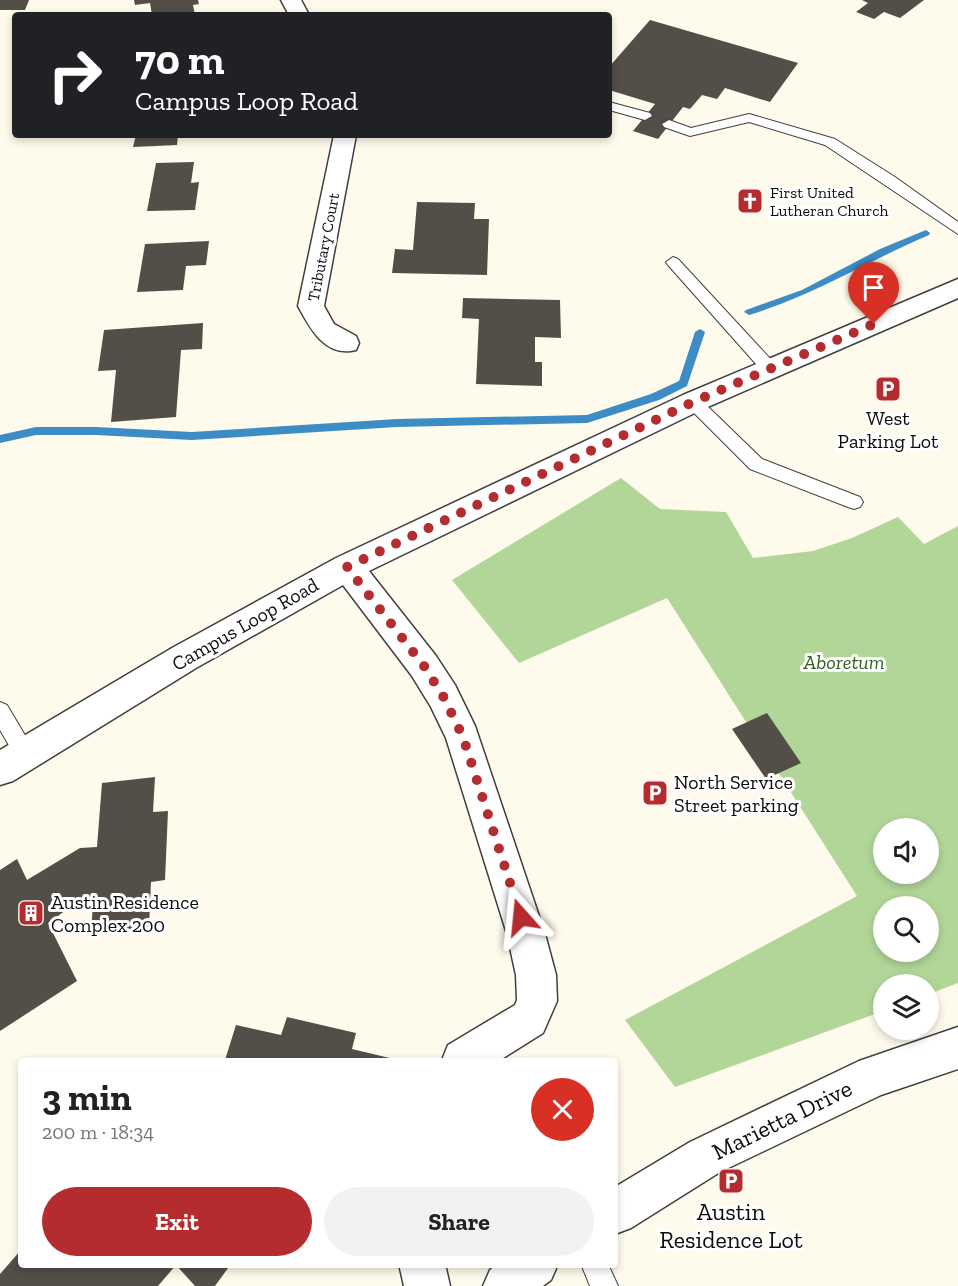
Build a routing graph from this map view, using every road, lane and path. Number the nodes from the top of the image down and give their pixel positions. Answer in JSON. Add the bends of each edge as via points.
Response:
{"nodes":[{"id":1,"x":612,"y":107,"type":"edge"},
{"id":2,"x":645,"y":116,"type":"dead end"},
{"id":3,"x":669,"y":124,"type":"dead end"},
{"id":4,"x":344,"y":138,"type":"edge"},
{"id":5,"x":958,"y":230,"type":"edge"},
{"id":6,"x":673,"y":262,"type":"dead end"},
{"id":7,"x":958,"y":288,"type":"edge"},
{"id":8,"x":346,"y":343,"type":"dead end"},
{"id":9,"x":770,"y":369,"type":"junction"},
{"id":10,"x":693,"y":402,"type":"junction"},
{"id":11,"x":854,"y":502,"type":"dead end"},
{"id":12,"x":347,"y":567,"type":"junction"},
{"id":13,"x":0,"y":711,"type":"edge"},
{"id":14,"x":13,"y":761,"type":"edge"},
{"id":15,"x":958,"y":1048,"type":"edge"},
{"id":16,"x":466,"y":1058,"type":"edge"},
{"id":17,"x":618,"y":1210,"type":"edge"},
{"id":18,"x":423,"y":1268,"type":"edge"},
{"id":19,"x":530,"y":1268,"type":"edge"},
{"id":20,"x":596,"y":1268,"type":"edge"},
{"id":21,"x":427,"y":1286,"type":"edge"},
{"id":22,"x":506,"y":1286,"type":"edge"},
{"id":23,"x":604,"y":1286,"type":"edge"}],
"edges":[{"from":1,"to":2,"type":"lane"},
{"from":3,"to":5,"type":"lane","via":[[690,132],[749,118],[830,142]]},
{"from":4,"to":8,"type":"street","name":"Tributary Court","via":[[311,306],[324,330]]},
{"from":6,"to":9,"type":"lane"},
{"from":7,"to":9,"type":"street","name":"Campus Loop Road"},
{"from":9,"to":10,"type":"street","name":"Campus Loop Road"},
{"from":10,"to":11,"type":"lane","via":[[756,464]]},
{"from":10,"to":12,"type":"street","name":"Campus Loop Road"},
{"from":12,"to":14,"type":"street","name":"Campus Loop Road","via":[[183,658]]},
{"from":12,"to":16,"type":"street","via":[[424,666],[463,737],[536,975],[537,1001],[529,1019]]},
{"from":13,"to":14,"type":"lane"},
{"from":15,"to":17,"type":"street","name":"Marietta Drive","via":[[874,1076],[705,1157]]},
{"from":18,"to":21,"type":"street"},
{"from":19,"to":22,"type":"street"},
{"from":20,"to":23,"type":"lane"}]}
